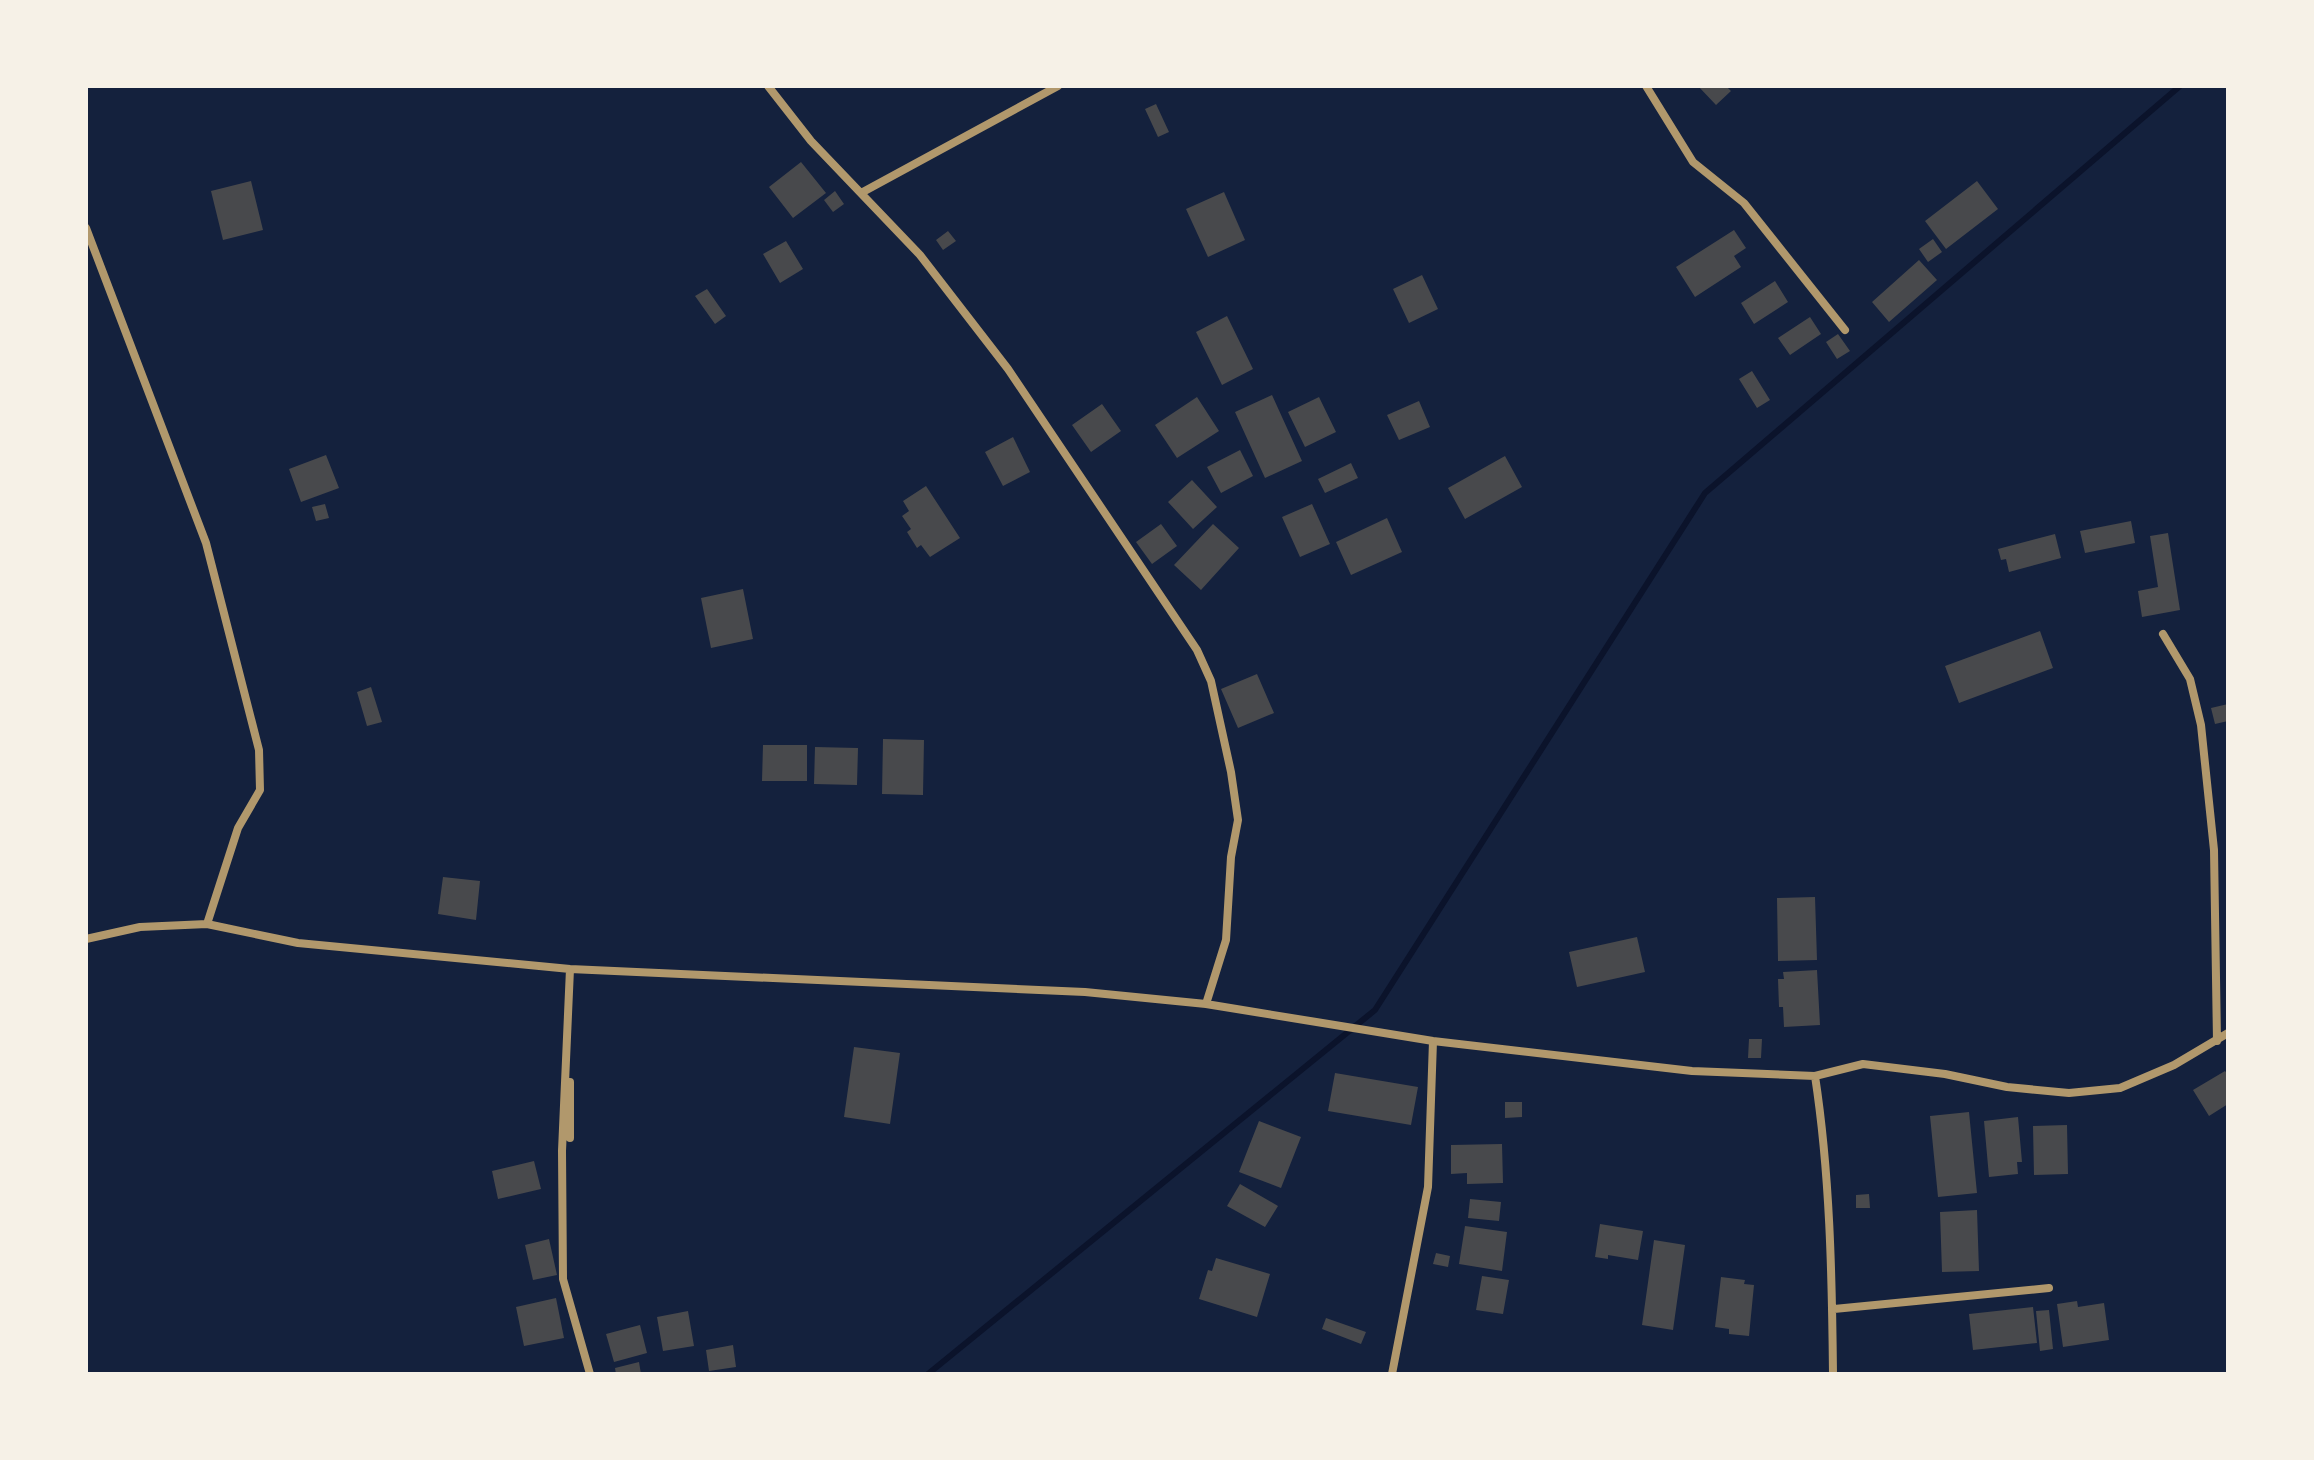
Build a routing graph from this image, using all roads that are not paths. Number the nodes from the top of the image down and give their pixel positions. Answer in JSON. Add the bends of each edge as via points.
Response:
{"nodes":[{"id":1,"x":768,"y":86,"type":"edge"},
{"id":2,"x":1058,"y":86,"type":"edge"},
{"id":3,"x":1646,"y":86,"type":"edge"},
{"id":4,"x":861,"y":193,"type":"junction"},
{"id":5,"x":86,"y":228,"type":"edge"},
{"id":6,"x":1845,"y":330,"type":"dead end"},
{"id":7,"x":2163,"y":634,"type":"dead end"},
{"id":8,"x":207,"y":924,"type":"junction"},
{"id":9,"x":86,"y":939,"type":"edge"},
{"id":10,"x":570,"y":969,"type":"junction"},
{"id":11,"x":1206,"y":1004,"type":"junction"},
{"id":12,"x":2228,"y":1033,"type":"edge"},
{"id":13,"x":1433,"y":1041,"type":"junction"},
{"id":14,"x":2217,"y":1041,"type":"junction"},
{"id":15,"x":1815,"y":1076,"type":"junction"},
{"id":16,"x":570,"y":1138,"type":"dead end"},
{"id":17,"x":2049,"y":1288,"type":"dead end"},
{"id":18,"x":1834,"y":1309,"type":"junction"},
{"id":19,"x":590,"y":1374,"type":"edge"},
{"id":20,"x":1392,"y":1374,"type":"edge"},
{"id":21,"x":1833,"y":1374,"type":"edge"}],
"edges":[{"from":1,"to":4,"type":"street"},
{"from":2,"to":4,"type":"street"},
{"from":3,"to":6,"type":"street","via":[[1693,162],[1744,203]]},
{"from":4,"to":11,"type":"street","via":[[920,255],[1008,369],[1197,650],[1211,681],[1238,820],[1226,940]]},
{"from":5,"to":8,"type":"street","via":[[206,543],[259,750],[260,790],[238,828]]},
{"from":7,"to":14,"type":"street","via":[[2190,679],[2201,725],[2214,850]]},
{"from":8,"to":9,"type":"street","via":[[140,927]]},
{"from":8,"to":10,"type":"street","via":[[298,943]]},
{"from":10,"to":11,"type":"street","via":[[1085,992]]},
{"from":10,"to":16,"type":"street"},
{"from":10,"to":19,"type":"street","via":[[563,1279]]},
{"from":11,"to":13,"type":"street"},
{"from":12,"to":14,"type":"street"},
{"from":13,"to":15,"type":"street","via":[[1692,1071]]},
{"from":13,"to":20,"type":"street","via":[[1428,1187]]},
{"from":14,"to":15,"type":"street","via":[[2120,1088],[2069,1093],[1863,1064]]},
{"from":15,"to":18,"type":"street","via":[[1825,1145]]},
{"from":17,"to":18,"type":"street"},
{"from":18,"to":21,"type":"street"}]}
